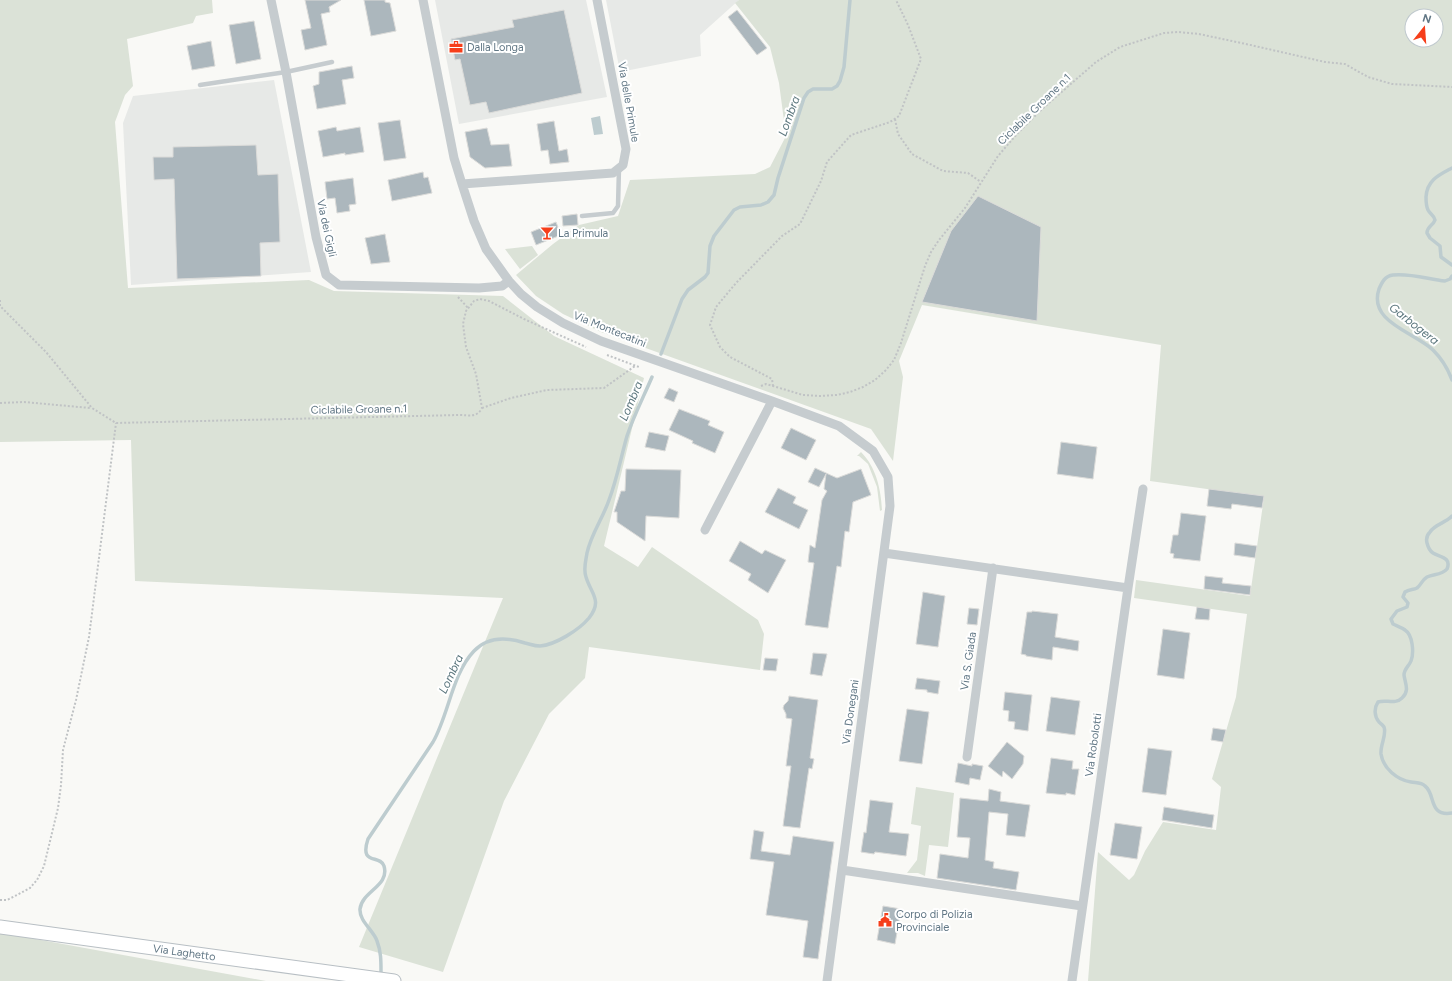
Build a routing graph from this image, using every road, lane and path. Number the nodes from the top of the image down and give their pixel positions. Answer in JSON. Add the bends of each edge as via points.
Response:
{"nodes":[{"id":1,"x":271,"y":0,"type":"edge"},
{"id":2,"x":423,"y":0,"type":"edge"},
{"id":3,"x":597,"y":0,"type":"edge"},
{"id":4,"x":896,"y":0,"type":"edge"},
{"id":5,"x":332,"y":62,"type":"dead end"},
{"id":6,"x":286,"y":72,"type":"junction"},
{"id":7,"x":200,"y":85,"type":"dead end"},
{"id":8,"x":1452,"y":88,"type":"edge"},
{"id":9,"x":895,"y":119,"type":"junction"},
{"id":10,"x":619,"y":168,"type":"junction"},
{"id":11,"x":981,"y":182,"type":"junction"},
{"id":12,"x":462,"y":184,"type":"junction"},
{"id":13,"x":582,"y":216,"type":"dead end"},
{"id":14,"x":509,"y":281,"type":"junction"},
{"id":15,"x":0,"y":300,"type":"edge"},
{"id":16,"x":590,"y":348,"type":"dead end"},
{"id":17,"x":602,"y":354,"type":"dead end"},
{"id":18,"x":773,"y":386,"type":"junction"},
{"id":19,"x":757,"y":395,"type":"junction"},
{"id":20,"x":772,"y":400,"type":"junction"},
{"id":21,"x":0,"y":403,"type":"edge"},
{"id":22,"x":92,"y":408,"type":"junction"},
{"id":23,"x":482,"y":408,"type":"junction"},
{"id":24,"x":116,"y":423,"type":"junction"},
{"id":25,"x":872,"y":451,"type":"joint"},
{"id":26,"x":1143,"y":489,"type":"dead end"},
{"id":27,"x":705,"y":530,"type":"dead end"},
{"id":28,"x":884,"y":553,"type":"junction"},
{"id":29,"x":993,"y":568,"type":"junction"},
{"id":30,"x":1128,"y":588,"type":"junction"},
{"id":31,"x":967,"y":757,"type":"dead end"},
{"id":32,"x":842,"y":870,"type":"junction"},
{"id":33,"x":0,"y":900,"type":"edge"},
{"id":34,"x":1082,"y":906,"type":"junction"},
{"id":35,"x":0,"y":927,"type":"edge"},
{"id":36,"x":393,"y":981,"type":"edge"},
{"id":37,"x":827,"y":981,"type":"edge"},
{"id":38,"x":1072,"y":981,"type":"edge"}],
"edges":[{"from":1,"to":6,"type":"street","name":"Via dei Gigli"},
{"from":2,"to":12,"type":"street","name":"Via Montecatini","via":[[454,158]]},
{"from":3,"to":10,"type":"street","name":"Via delle Primule","via":[[626,149],[623,165]]},
{"from":4,"to":9,"type":"path","via":[[921,59]]},
{"from":5,"to":6,"type":"lane"},
{"from":6,"to":7,"type":"lane"},
{"from":6,"to":14,"type":"street","name":"Via dei Gigli","via":[[316,237],[326,275],[339,285],[479,288],[502,286]]},
{"from":8,"to":11,"type":"path","name":"Ciclabile Groane n.1","via":[[1392,84],[1368,77],[1345,64],[1325,62],[1198,34],[1164,33],[1120,47],[1096,62],[1017,134]]},
{"from":9,"to":11,"type":"path","via":[[898,134],[912,154],[943,171],[968,173]]},
{"from":9,"to":18,"type":"path","via":[[851,135],[827,162],[821,181],[800,224],[782,236],[716,307],[710,325],[720,347],[730,357],[772,379]]},
{"from":10,"to":12,"type":"street","via":[[613,174]]},
{"from":10,"to":13,"type":"lane","via":[[618,206],[613,213]]},
{"from":11,"to":18,"type":"path","name":"Ciclabile Groane n.1","via":[[930,252],[901,343],[894,360],[886,370],[863,387],[837,395],[803,395]]},
{"from":12,"to":14,"type":"street","name":"Via Montecatini","via":[[486,249]]},
{"from":14,"to":19,"type":"street","name":"Via Montecatini","via":[[537,307],[601,341]]},
{"from":15,"to":22,"type":"path","via":[[0,306],[46,352]]},
{"from":16,"to":23,"type":"path","via":[[489,301],[474,301],[466,312],[463,324],[466,347],[476,374]]},
{"from":17,"to":23,"type":"path","name":"Ciclabile Groane n.1","via":[[636,366],[604,388],[547,390]]},
{"from":18,"to":19,"type":"path","via":[[762,385]]},
{"from":19,"to":20,"type":"street","name":"Via Montecatini"},
{"from":20,"to":25,"type":"street","name":"Via Montecatini","via":[[839,426]]},
{"from":20,"to":27,"type":"street"},
{"from":21,"to":22,"type":"path","via":[[24,402]]},
{"from":22,"to":24,"type":"path"},
{"from":23,"to":24,"type":"path","name":"Ciclabile Groane n.1","via":[[474,416]]},
{"from":24,"to":33,"type":"path","via":[[89,637],[63,750],[62,785],[44,866],[30,888],[7,900]]},
{"from":25,"to":28,"type":"street","name":"Via Donegani","via":[[888,477],[890,506]]},
{"from":26,"to":30,"type":"street","name":"Via Robolotti"},
{"from":28,"to":29,"type":"street"},
{"from":28,"to":32,"type":"street","name":"Via Donegani"},
{"from":29,"to":30,"type":"street"},
{"from":29,"to":31,"type":"street","name":"Via S. Giada"},
{"from":30,"to":34,"type":"street","name":"Via Robolotti"},
{"from":32,"to":34,"type":"street"},
{"from":32,"to":37,"type":"street","name":"Via Donegani"},
{"from":34,"to":38,"type":"street","name":"Via Robolotti"},
{"from":35,"to":36,"type":"street","name":"Via Laghetto"}]}
